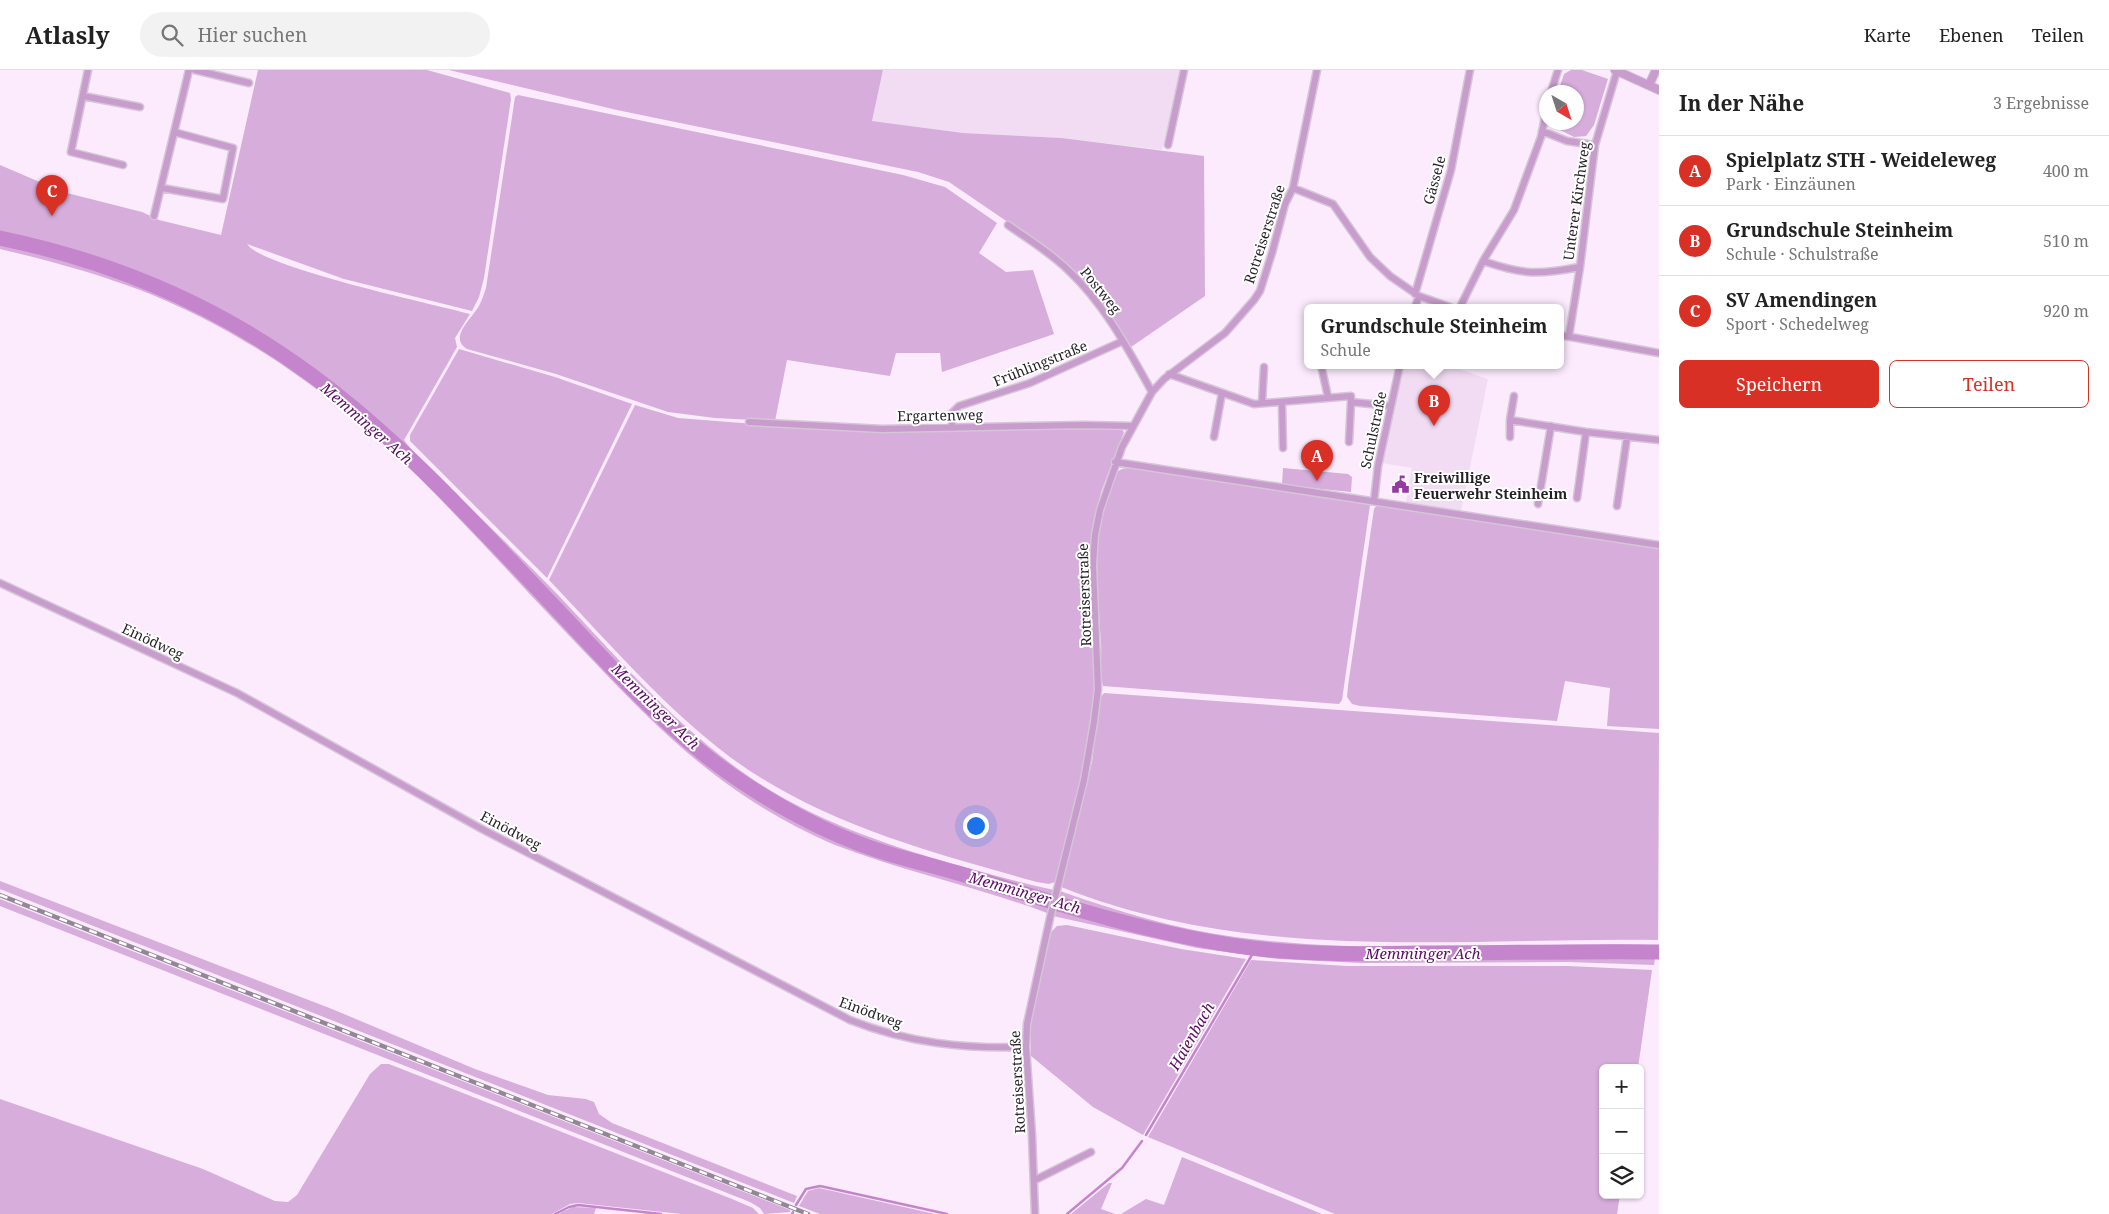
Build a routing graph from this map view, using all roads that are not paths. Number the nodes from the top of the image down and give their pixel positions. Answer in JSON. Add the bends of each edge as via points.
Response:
{"nodes":[{"id":1,"x":88,"y":70,"type":"edge"},
{"id":2,"x":189,"y":70,"type":"edge"},
{"id":3,"x":196,"y":70,"type":"edge"},
{"id":4,"x":1184,"y":70,"type":"edge"},
{"id":5,"x":1317,"y":70,"type":"edge"},
{"id":6,"x":1470,"y":70,"type":"edge"},
{"id":7,"x":1558,"y":70,"type":"edge"},
{"id":8,"x":1616,"y":70,"type":"edge"},
{"id":9,"x":1656,"y":70,"type":"edge"},
{"id":10,"x":249,"y":83,"type":"dead end"},
{"id":11,"x":1553,"y":85,"type":"edge"},
{"id":12,"x":1649,"y":85,"type":"junction"},
{"id":13,"x":1659,"y":90,"type":"edge"},
{"id":14,"x":83,"y":96,"type":"junction"},
{"id":15,"x":140,"y":107,"type":"dead end"},
{"id":16,"x":1542,"y":131,"type":"joint"},
{"id":17,"x":174,"y":132,"type":"junction"},
{"id":18,"x":1168,"y":145,"type":"dead end"},
{"id":19,"x":1595,"y":145,"type":"junction"},
{"id":20,"x":123,"y":165,"type":"dead end"},
{"id":21,"x":162,"y":188,"type":"junction"},
{"id":22,"x":1293,"y":188,"type":"junction"},
{"id":23,"x":154,"y":216,"type":"dead end"},
{"id":24,"x":1008,"y":225,"type":"dead end"},
{"id":25,"x":1483,"y":261,"type":"junction"},
{"id":26,"x":1580,"y":267,"type":"junction"},
{"id":27,"x":1417,"y":295,"type":"junction"},
{"id":28,"x":1416,"y":304,"type":"edge"},
{"id":29,"x":1442,"y":304,"type":"edge"},
{"id":30,"x":1462,"y":304,"type":"edge"},
{"id":31,"x":1564,"y":335,"type":"edge"},
{"id":32,"x":1569,"y":336,"type":"junction"},
{"id":33,"x":1123,"y":341,"type":"junction"},
{"id":34,"x":1659,"y":353,"type":"edge"},
{"id":35,"x":1264,"y":367,"type":"dead end"},
{"id":36,"x":1322,"y":369,"type":"edge"},
{"id":37,"x":1399,"y":369,"type":"edge"},
{"id":38,"x":1170,"y":374,"type":"junction"},
{"id":39,"x":1152,"y":392,"type":"junction"},
{"id":40,"x":1222,"y":393,"type":"junction"},
{"id":41,"x":1514,"y":396,"type":"dead end"},
{"id":42,"x":1328,"y":397,"type":"junction"},
{"id":43,"x":1350,"y":402,"type":"junction"},
{"id":44,"x":1282,"y":403,"type":"junction"},
{"id":45,"x":1262,"y":404,"type":"junction"},
{"id":46,"x":1390,"y":406,"type":"junction"},
{"id":47,"x":1510,"y":420,"type":"junction"},
{"id":48,"x":749,"y":422,"type":"dead end"},
{"id":49,"x":1132,"y":426,"type":"junction"},
{"id":50,"x":1551,"y":426,"type":"junction"},
{"id":51,"x":952,"y":427,"type":"junction"},
{"id":52,"x":1586,"y":432,"type":"junction"},
{"id":53,"x":1214,"y":437,"type":"dead end"},
{"id":54,"x":1627,"y":437,"type":"junction"},
{"id":55,"x":1510,"y":438,"type":"dead end"},
{"id":56,"x":1659,"y":440,"type":"edge"},
{"id":57,"x":1349,"y":442,"type":"dead end"},
{"id":58,"x":1283,"y":448,"type":"dead end"},
{"id":59,"x":1115,"y":462,"type":"junction"},
{"id":60,"x":1576,"y":498,"type":"dead end"},
{"id":61,"x":1374,"y":501,"type":"junction"},
{"id":62,"x":1538,"y":504,"type":"dead end"},
{"id":63,"x":1617,"y":506,"type":"dead end"},
{"id":64,"x":1659,"y":545,"type":"edge"},
{"id":65,"x":0,"y":584,"type":"edge"},
{"id":66,"x":1026,"y":1047,"type":"junction"},
{"id":67,"x":1091,"y":1152,"type":"dead end"},
{"id":68,"x":1035,"y":1180,"type":"junction"},
{"id":69,"x":1035,"y":1214,"type":"edge"}],
"edges":[{"from":1,"to":14,"type":"street"},
{"from":2,"to":17,"type":"street"},
{"from":3,"to":10,"type":"street"},
{"from":4,"to":18,"type":"street"},
{"from":5,"to":22,"type":"street","name":"Rotreiserstraße"},
{"from":6,"to":27,"type":"street","name":"Gässele","via":[[1451,170]]},
{"from":7,"to":11,"type":"street"},
{"from":8,"to":12,"type":"street"},
{"from":8,"to":19,"type":"street","name":"Unterer Kirchweg"},
{"from":9,"to":12,"type":"street"},
{"from":12,"to":13,"type":"street"},
{"from":14,"to":15,"type":"street"},
{"from":14,"to":20,"type":"street","via":[[71,152]]},
{"from":16,"to":19,"type":"street","via":[[1567,141]]},
{"from":16,"to":25,"type":"street","via":[[1514,210]]},
{"from":17,"to":21,"type":"street"},
{"from":17,"to":21,"type":"street","via":[[233,148],[222,199]]},
{"from":19,"to":26,"type":"street","name":"Unterer Kirchweg"},
{"from":21,"to":23,"type":"street"},
{"from":22,"to":27,"type":"street","via":[[1333,204],[1370,257]]},
{"from":22,"to":38,"type":"street","name":"Rotreiserstraße","via":[[1285,204],[1260,291],[1225,333]]},
{"from":24,"to":33,"type":"street","name":"Postweg","via":[[1070,271]]},
{"from":25,"to":26,"type":"street","via":[[1509,270],[1543,274]]},
{"from":25,"to":30,"type":"street"},
{"from":26,"to":32,"type":"street","name":"Unterer Kirchweg"},
{"from":27,"to":28,"type":"street"},
{"from":27,"to":29,"type":"street"},
{"from":31,"to":32,"type":"street"},
{"from":32,"to":34,"type":"street"},
{"from":33,"to":39,"type":"street","name":"Postweg"},
{"from":33,"to":51,"type":"street","name":"Frühlingstraße","via":[[1030,383],[959,406],[952,414]]},
{"from":35,"to":45,"type":"street"},
{"from":36,"to":42,"type":"street"},
{"from":37,"to":46,"type":"street","name":"Schulstraße"},
{"from":38,"to":39,"type":"street","name":"Rotreiserstraße"},
{"from":38,"to":40,"type":"street"},
{"from":39,"to":49,"type":"street","name":"Rotreiserstraße"},
{"from":40,"to":45,"type":"street"},
{"from":40,"to":53,"type":"street"},
{"from":41,"to":47,"type":"street"},
{"from":42,"to":43,"type":"street","via":[[1351,396]]},
{"from":42,"to":44,"type":"street"},
{"from":43,"to":46,"type":"street"},
{"from":43,"to":57,"type":"street"},
{"from":44,"to":45,"type":"street"},
{"from":44,"to":58,"type":"street"},
{"from":46,"to":61,"type":"street","name":"Schulstraße"},
{"from":47,"to":50,"type":"street"},
{"from":47,"to":55,"type":"street"},
{"from":48,"to":51,"type":"street","name":"Ergartenweg","via":[[867,428]]},
{"from":49,"to":51,"type":"street","name":"Ergartenweg"},
{"from":49,"to":59,"type":"street","name":"Rotreiserstraße"},
{"from":50,"to":52,"type":"street"},
{"from":50,"to":62,"type":"street"},
{"from":52,"to":54,"type":"street"},
{"from":52,"to":60,"type":"street"},
{"from":54,"to":56,"type":"street"},
{"from":54,"to":63,"type":"street"},
{"from":59,"to":61,"type":"street"},
{"from":59,"to":66,"type":"street","name":"Rotreiserstraße","via":[[1100,510],[1094,547],[1098,681],[1094,722],[1084,780],[1029,1013]]},
{"from":61,"to":64,"type":"street"},
{"from":65,"to":66,"type":"street","name":"Einödweg","via":[[237,693],[480,828],[850,1020],[902,1037],[948,1045]]},
{"from":66,"to":68,"type":"street","name":"Rotreiserstraße"},
{"from":67,"to":68,"type":"street"},
{"from":68,"to":69,"type":"street","name":"Rotreiserstraße"}]}
